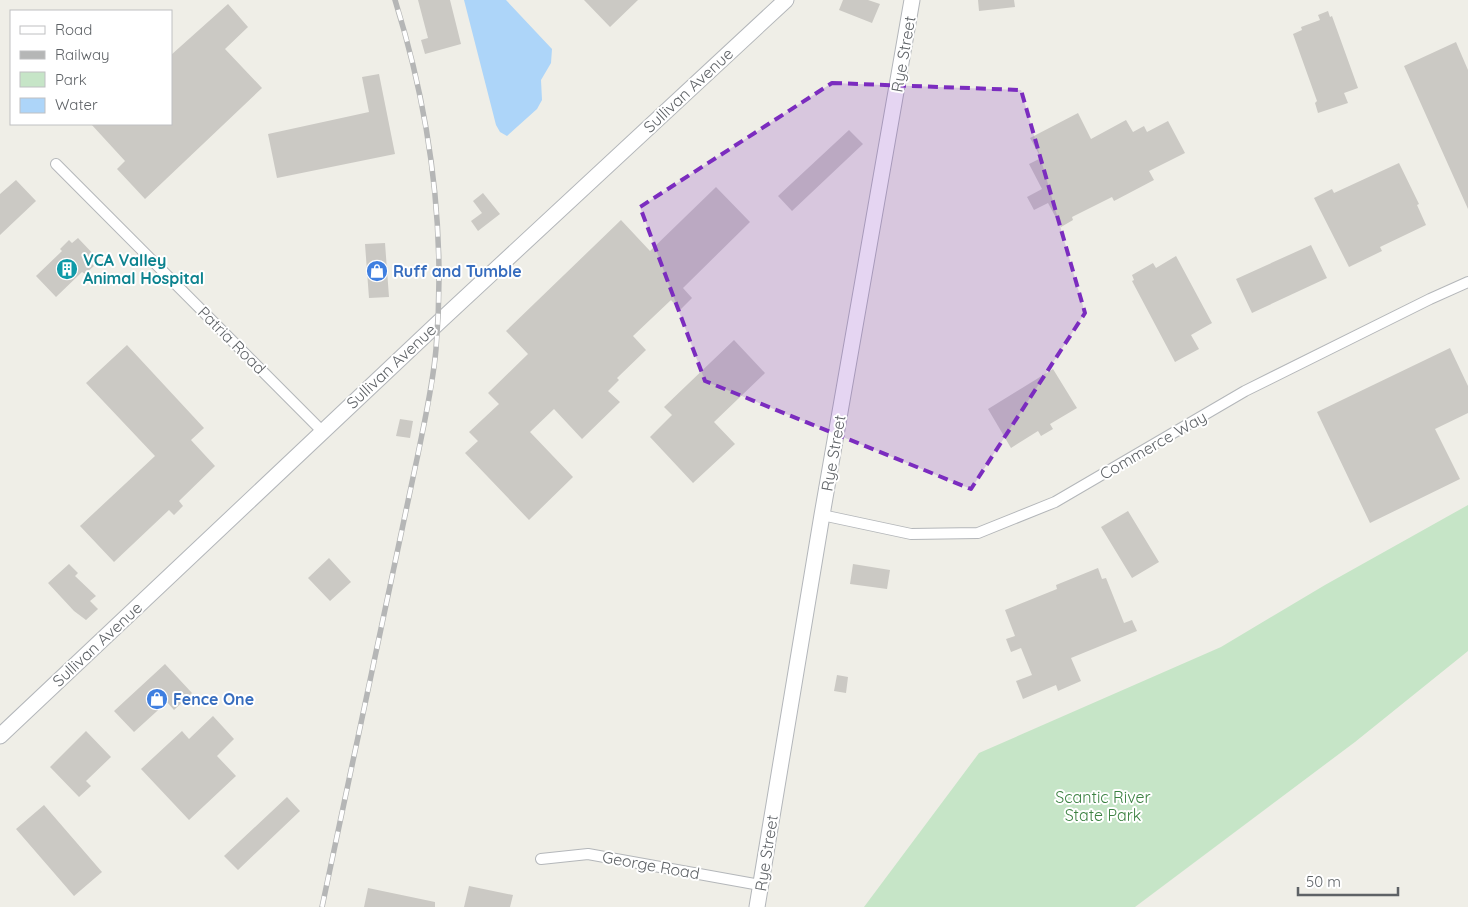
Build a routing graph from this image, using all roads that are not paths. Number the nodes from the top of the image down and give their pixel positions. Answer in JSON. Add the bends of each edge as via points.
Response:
{"nodes":[{"id":1,"x":786,"y":0,"type":"edge"},
{"id":2,"x":912,"y":0,"type":"edge"},
{"id":3,"x":56,"y":164,"type":"dead end"},
{"id":4,"x":1468,"y":282,"type":"edge"},
{"id":5,"x":322,"y":431,"type":"junction"},
{"id":6,"x":822,"y":515,"type":"junction"},
{"id":7,"x":0,"y":736,"type":"edge"},
{"id":8,"x":541,"y":859,"type":"dead end"},
{"id":9,"x":760,"y":885,"type":"junction"},
{"id":10,"x":757,"y":907,"type":"edge"}],
"edges":[{"from":1,"to":5,"type":"main road","name":"Sullivan Avenue"},
{"from":2,"to":6,"type":"main road","name":"Rye Street"},
{"from":3,"to":5,"type":"street","name":"Patria Road"},
{"from":4,"to":6,"type":"street","name":"Commerce Way","via":[[1245,392],[1055,502],[978,533],[911,534]]},
{"from":5,"to":7,"type":"main road","name":"Sullivan Avenue"},
{"from":6,"to":9,"type":"main road","name":"Rye Street"},
{"from":8,"to":9,"type":"street","name":"George Road","via":[[588,854]]},
{"from":9,"to":10,"type":"main road","name":"Rye Street"}]}
